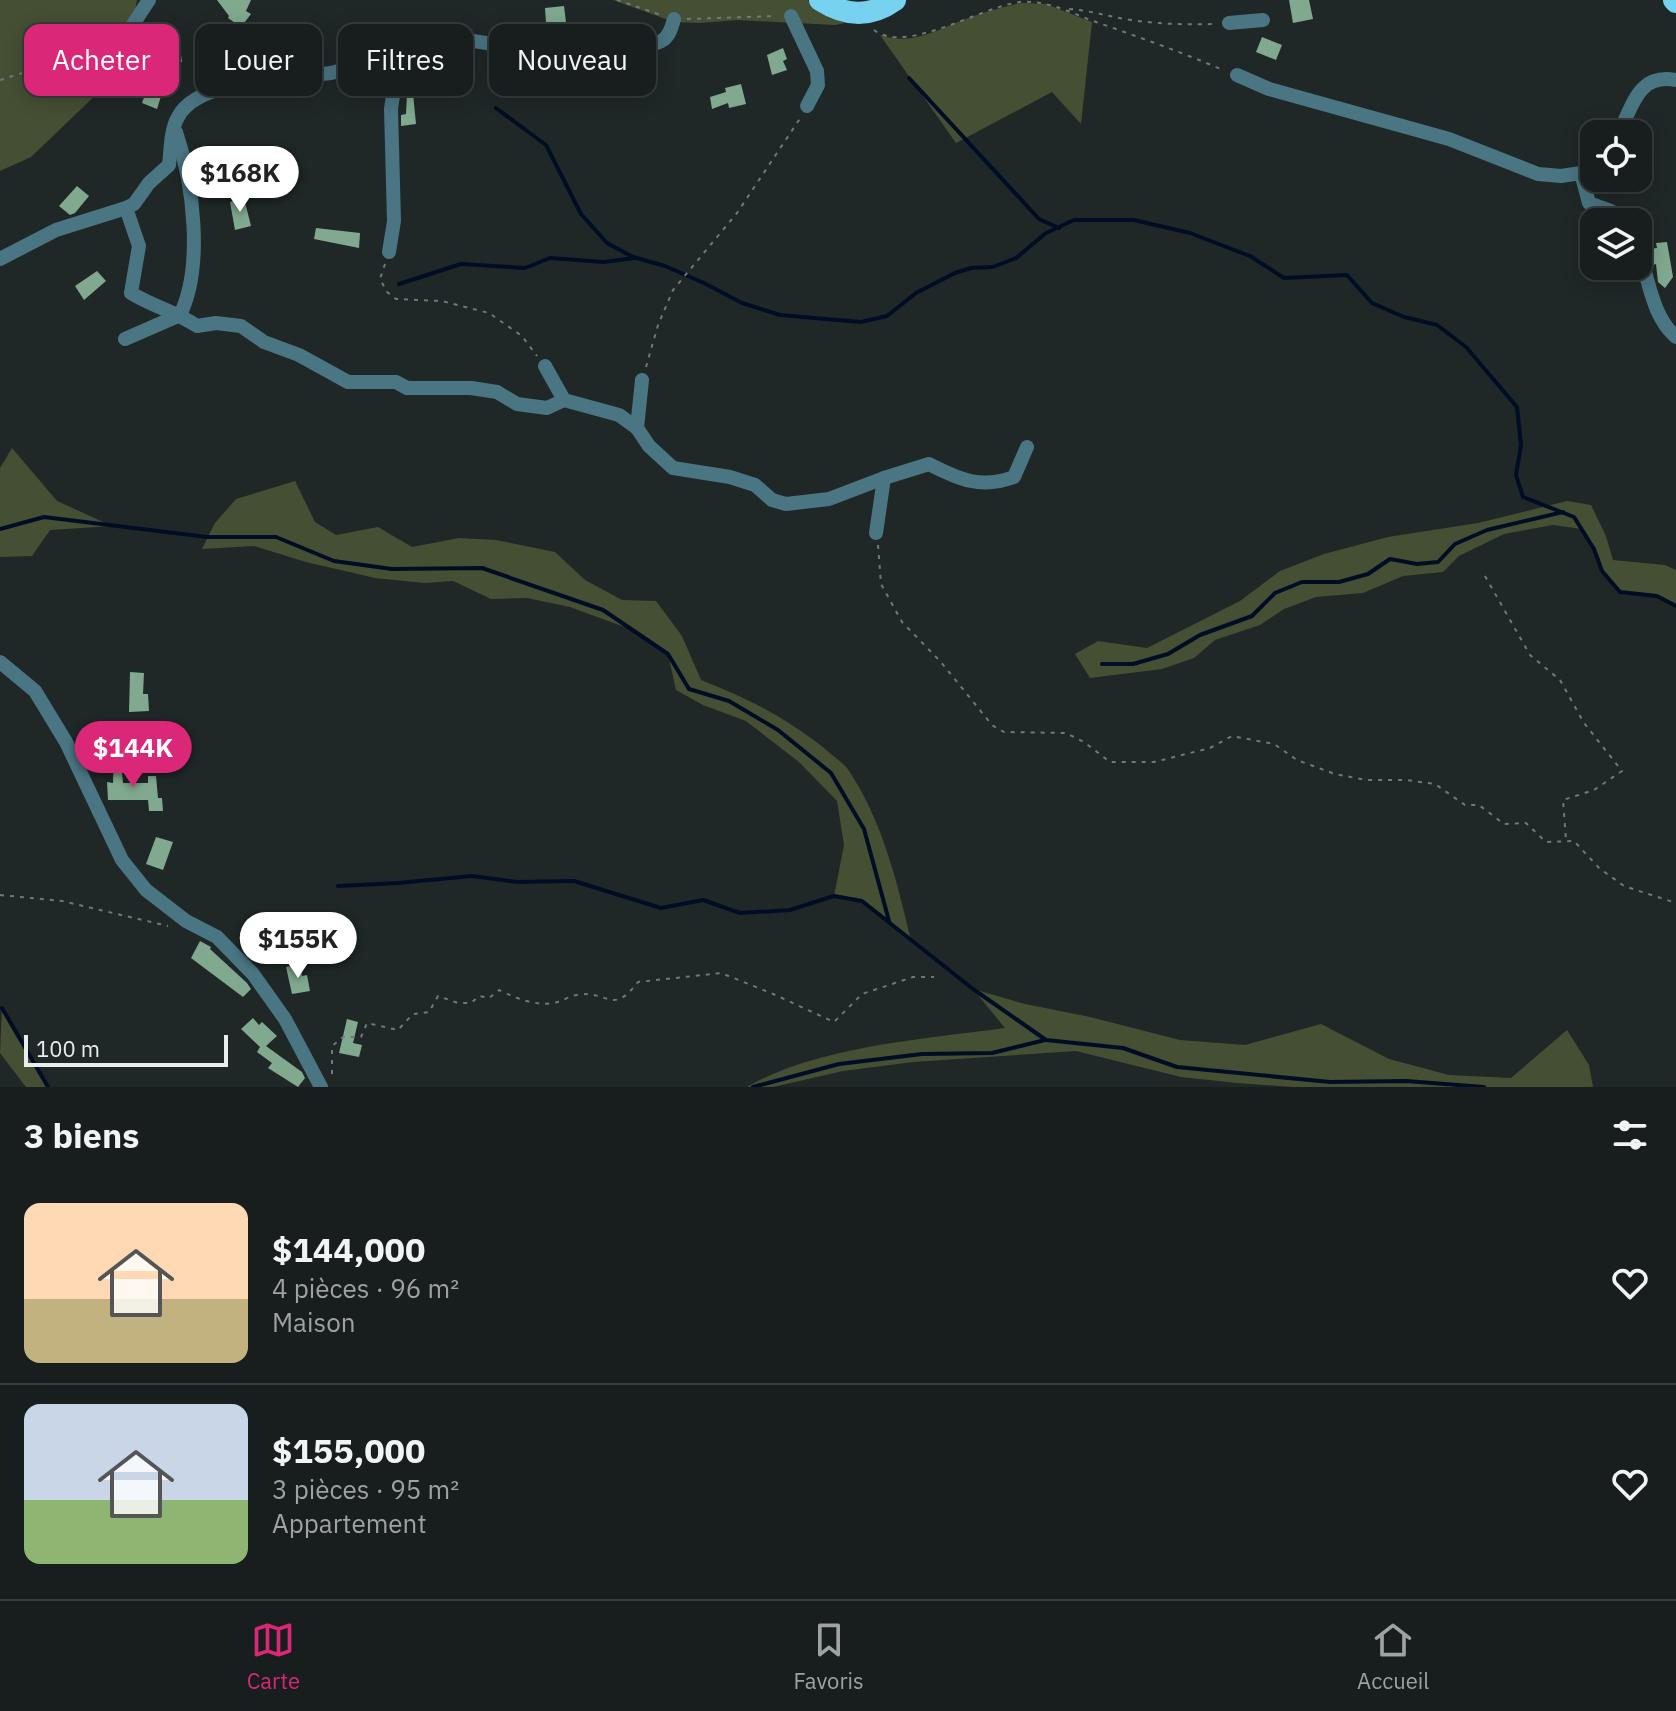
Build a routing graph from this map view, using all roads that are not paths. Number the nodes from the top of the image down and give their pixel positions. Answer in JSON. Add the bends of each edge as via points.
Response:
{"nodes":[{"id":1,"x":149,"y":0,"type":"edge"},
{"id":2,"x":820,"y":0,"type":"edge"},
{"id":3,"x":895,"y":0,"type":"edge"},
{"id":4,"x":791,"y":16,"type":"road end"},
{"id":5,"x":674,"y":19,"type":"road end"},
{"id":6,"x":1263,"y":20,"type":"dead end"},
{"id":7,"x":1229,"y":23,"type":"road end"},
{"id":8,"x":133,"y":24,"type":"edge"},
{"id":9,"x":473,"y":40,"type":"edge"},
{"id":10,"x":338,"y":71,"type":"edge"},
{"id":11,"x":1237,"y":75,"type":"road end"},
{"id":12,"x":1676,"y":80,"type":"edge"},
{"id":13,"x":393,"y":96,"type":"edge"},
{"id":14,"x":807,"y":106,"type":"road end"},
{"id":15,"x":1625,"y":120,"type":"edge"},
{"id":16,"x":174,"y":128,"type":"junction"},
{"id":17,"x":1580,"y":173,"type":"edge"},
{"id":18,"x":1586,"y":192,"type":"edge"},
{"id":19,"x":126,"y":208,"type":"junction"},
{"id":20,"x":1603,"y":208,"type":"edge"},
{"id":21,"x":389,"y":252,"type":"road end"},
{"id":22,"x":0,"y":259,"type":"edge"},
{"id":23,"x":1647,"y":280,"type":"edge"},
{"id":24,"x":180,"y":315,"type":"junction"},
{"id":25,"x":1676,"y":337,"type":"edge"},
{"id":26,"x":125,"y":339,"type":"dead end"},
{"id":27,"x":545,"y":366,"type":"road end"},
{"id":28,"x":642,"y":380,"type":"road end"},
{"id":29,"x":564,"y":400,"type":"junction"},
{"id":30,"x":637,"y":428,"type":"junction"},
{"id":31,"x":1027,"y":447,"type":"dead end"},
{"id":32,"x":884,"y":478,"type":"junction"},
{"id":33,"x":876,"y":533,"type":"road end"},
{"id":34,"x":0,"y":662,"type":"edge"},
{"id":35,"x":326,"y":1082,"type":"edge"}],
"edges":[{"from":1,"to":8,"type":"street"},
{"from":2,"to":3,"type":"highway","via":[[859,14]]},
{"from":4,"to":14,"type":"street","via":[[817,71],[818,85]]},
{"from":5,"to":9,"type":"street","via":[[664,40],[647,47]]},
{"from":6,"to":7,"type":"street"},
{"from":10,"to":16,"type":"street","via":[[276,77],[205,95],[184,108]]},
{"from":11,"to":17,"type":"street","via":[[1269,89],[1449,139],[1538,174]]},
{"from":12,"to":15,"type":"street","via":[[1649,81]]},
{"from":13,"to":21,"type":"street","via":[[394,221]]},
{"from":16,"to":19,"type":"street","via":[[169,165]]},
{"from":16,"to":24,"type":"street","via":[[186,161],[193,240],[190,287]]},
{"from":18,"to":20,"type":"street","via":[[1589,203]]},
{"from":19,"to":22,"type":"street","via":[[56,230]]},
{"from":19,"to":24,"type":"street","via":[[139,246],[131,293]]},
{"from":23,"to":25,"type":"street","via":[[1666,329]]},
{"from":24,"to":26,"type":"street"},
{"from":24,"to":29,"type":"street","via":[[197,326],[241,326],[348,382],[471,388],[547,408]]},
{"from":27,"to":29,"type":"street"},
{"from":28,"to":30,"type":"street"},
{"from":29,"to":30,"type":"street","via":[[619,415]]},
{"from":30,"to":32,"type":"street","via":[[673,468],[730,477],[786,504],[829,499]]},
{"from":31,"to":32,"type":"street","via":[[1014,477],[994,485],[958,479],[929,464]]},
{"from":32,"to":33,"type":"street"},
{"from":34,"to":35,"type":"street","via":[[35,691],[51,716],[122,860],[146,890],[217,937],[253,974]]}]}
